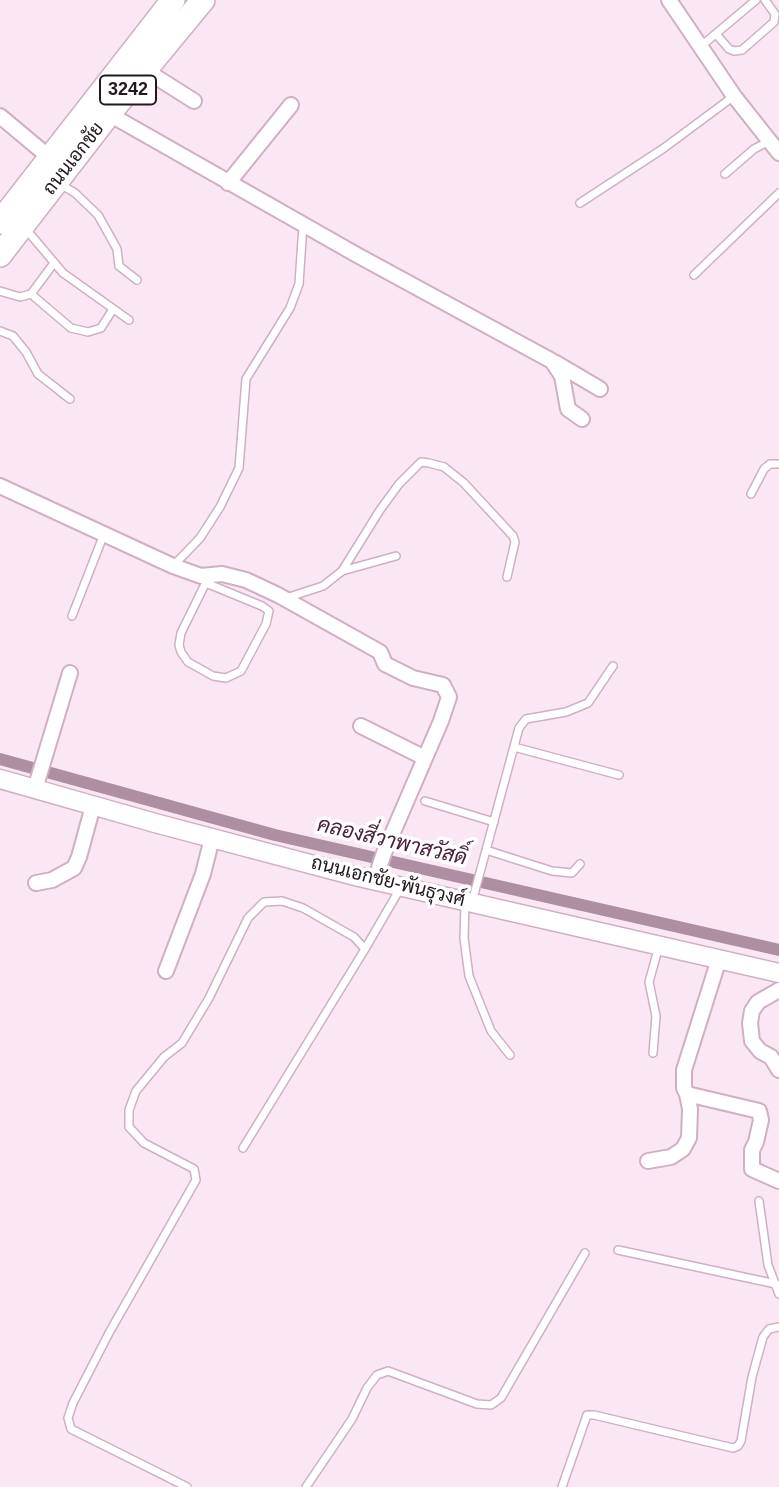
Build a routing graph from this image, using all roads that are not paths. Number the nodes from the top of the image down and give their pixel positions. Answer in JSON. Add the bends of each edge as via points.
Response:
{"nodes":[{"id":1,"x":173,"y":0,"type":"edge"},
{"id":2,"x":203,"y":0,"type":"edge"},
{"id":3,"x":669,"y":0,"type":"edge"},
{"id":4,"x":756,"y":0,"type":"edge"},
{"id":5,"x":765,"y":0,"type":"edge"},
{"id":6,"x":716,"y":34,"type":"junction"},
{"id":7,"x":700,"y":47,"type":"junction"},
{"id":8,"x":145,"y":70,"type":"junction"},
{"id":9,"x":734,"y":96,"type":"junction"},
{"id":10,"x":194,"y":101,"type":"dead end"},
{"id":11,"x":291,"y":105,"type":"dead end"},
{"id":12,"x":109,"y":114,"type":"junction"},
{"id":13,"x":0,"y":116,"type":"edge"},
{"id":14,"x":776,"y":148,"type":"edge"},
{"id":15,"x":49,"y":157,"type":"junction"},
{"id":16,"x":725,"y":174,"type":"dead end"},
{"id":17,"x":57,"y":182,"type":"junction"},
{"id":18,"x":229,"y":183,"type":"junction"},
{"id":19,"x":779,"y":193,"type":"edge"},
{"id":20,"x":580,"y":203,"type":"dead end"},
{"id":21,"x":11,"y":223,"type":"edge"},
{"id":22,"x":303,"y":225,"type":"junction"},
{"id":23,"x":0,"y":255,"type":"edge"},
{"id":24,"x":54,"y":263,"type":"junction"},
{"id":25,"x":694,"y":275,"type":"dead end"},
{"id":26,"x":136,"y":280,"type":"dead end"},
{"id":27,"x":0,"y":291,"type":"edge"},
{"id":28,"x":31,"y":294,"type":"junction"},
{"id":29,"x":113,"y":309,"type":"junction"},
{"id":30,"x":129,"y":320,"type":"dead end"},
{"id":31,"x":0,"y":331,"type":"edge"},
{"id":32,"x":552,"y":361,"type":"junction"},
{"id":33,"x":600,"y":389,"type":"dead end"},
{"id":34,"x":70,"y":399,"type":"dead end"},
{"id":35,"x":582,"y":419,"type":"dead end"},
{"id":36,"x":779,"y":464,"type":"edge"},
{"id":37,"x":0,"y":486,"type":"edge"},
{"id":38,"x":751,"y":494,"type":"dead end"},
{"id":39,"x":104,"y":534,"type":"junction"},
{"id":40,"x":396,"y":556,"type":"dead end"},
{"id":41,"x":173,"y":566,"type":"junction"},
{"id":42,"x":342,"y":571,"type":"junction"},
{"id":43,"x":507,"y":577,"type":"dead end"},
{"id":44,"x":208,"y":580,"type":"junction"},
{"id":45,"x":285,"y":599,"type":"junction"},
{"id":46,"x":72,"y":616,"type":"dead end"},
{"id":47,"x":613,"y":666,"type":"dead end"},
{"id":48,"x":70,"y":673,"type":"dead end"},
{"id":49,"x":361,"y":726,"type":"dead end"},
{"id":50,"x":514,"y":747,"type":"junction"},
{"id":51,"x":425,"y":758,"type":"junction"},
{"id":52,"x":619,"y":775,"type":"dead end"},
{"id":53,"x":0,"y":779,"type":"edge"},
{"id":54,"x":37,"y":784,"type":"junction"},
{"id":55,"x":425,"y":802,"type":"dead end"},
{"id":56,"x":93,"y":806,"type":"junction"},
{"id":57,"x":494,"y":822,"type":"junction"},
{"id":58,"x":208,"y":837,"type":"junction"},
{"id":59,"x":486,"y":850,"type":"junction"},
{"id":60,"x":580,"y":864,"type":"dead end"},
{"id":61,"x":376,"y":875,"type":"junction"},
{"id":62,"x":36,"y":883,"type":"dead end"},
{"id":63,"x":402,"y":886,"type":"junction"},
{"id":64,"x":471,"y":898,"type":"junction"},
{"id":65,"x":167,"y":943,"type":"dead end"},
{"id":66,"x":660,"y":946,"type":"junction"},
{"id":67,"x":365,"y":949,"type":"junction"},
{"id":68,"x":719,"y":959,"type":"junction"},
{"id":69,"x":166,"y":971,"type":"dead end"},
{"id":70,"x":779,"y":973,"type":"edge"},
{"id":71,"x":779,"y":990,"type":"edge"},
{"id":72,"x":653,"y":1053,"type":"dead end"},
{"id":73,"x":510,"y":1055,"type":"dead end"},
{"id":74,"x":779,"y":1070,"type":"edge"},
{"id":75,"x":687,"y":1094,"type":"junction"},
{"id":76,"x":243,"y":1147,"type":"dead end"},
{"id":77,"x":649,"y":1161,"type":"dead end"},
{"id":78,"x":779,"y":1181,"type":"edge"},
{"id":79,"x":759,"y":1201,"type":"dead end"},
{"id":80,"x":618,"y":1250,"type":"dead end"},
{"id":81,"x":586,"y":1253,"type":"dead end"},
{"id":82,"x":776,"y":1284,"type":"junction"},
{"id":83,"x":779,"y":1294,"type":"edge"},
{"id":84,"x":779,"y":1327,"type":"edge"},
{"id":85,"x":187,"y":1487,"type":"edge"},
{"id":86,"x":306,"y":1487,"type":"edge"},
{"id":87,"x":562,"y":1487,"type":"edge"}],
"edges":[{"from":1,"to":15,"type":"main road","name":"ถนนเอกชัย","number":"3242"},
{"from":2,"to":8,"type":"main road","name":"ถนนเอกชัย","number":"3242"},
{"from":3,"to":7,"type":"street"},
{"from":4,"to":6,"type":"lane"},
{"from":5,"to":6,"type":"lane","via":[[775,14],[774,22],[742,50],[729,48]]},
{"from":6,"to":7,"type":"lane"},
{"from":7,"to":9,"type":"street"},
{"from":8,"to":10,"type":"street"},
{"from":8,"to":12,"type":"main road","name":"ถนนเอกชัย","number":"3242"},
{"from":9,"to":14,"type":"street"},
{"from":9,"to":20,"type":"lane"},
{"from":11,"to":18,"type":"street"},
{"from":12,"to":17,"type":"main road","name":"ถนนเอกชัย","number":"3242"},
{"from":12,"to":18,"type":"street"},
{"from":13,"to":15,"type":"street"},
{"from":14,"to":16,"type":"lane","via":[[754,149]]},
{"from":15,"to":21,"type":"main road","name":"ถนนเอกชัย","number":"3242"},
{"from":17,"to":21,"type":"main road","name":"ถนนเอกชัย","number":"3242"},
{"from":17,"to":26,"type":"lane","via":[[98,215],[117,249],[119,266]]},
{"from":18,"to":22,"type":"street"},
{"from":19,"to":25,"type":"lane"},
{"from":21,"to":23,"type":"main road","name":"ถนนเอกชัย","number":"3242"},
{"from":21,"to":24,"type":"lane"},
{"from":22,"to":32,"type":"street"},
{"from":22,"to":41,"type":"lane","via":[[299,284],[290,308],[246,379],[239,468],[200,538]]},
{"from":24,"to":28,"type":"lane"},
{"from":24,"to":29,"type":"lane"},
{"from":27,"to":28,"type":"lane","via":[[20,297]]},
{"from":28,"to":29,"type":"lane","via":[[71,328],[88,332],[101,328]]},
{"from":29,"to":30,"type":"lane"},
{"from":31,"to":34,"type":"lane","via":[[12,336],[38,374]]},
{"from":32,"to":33,"type":"street"},
{"from":32,"to":35,"type":"street","via":[[562,376],[568,409]]},
{"from":36,"to":38,"type":"lane","via":[[764,468]]},
{"from":37,"to":39,"type":"street"},
{"from":39,"to":41,"type":"street"},
{"from":39,"to":46,"type":"lane"},
{"from":40,"to":42,"type":"lane"},
{"from":41,"to":44,"type":"street"},
{"from":42,"to":43,"type":"lane","via":[[380,510],[421,462],[444,467],[513,536]]},
{"from":42,"to":45,"type":"lane","via":[[323,586]]},
{"from":44,"to":44,"type":"lane","via":[[179,645],[188,662],[226,678],[241,671],[269,611]]},
{"from":44,"to":45,"type":"street","via":[[222,574]]},
{"from":45,"to":51,"type":"street","via":[[380,652],[385,664],[443,685],[449,697]]},
{"from":47,"to":50,"type":"lane","via":[[588,703],[526,719]]},
{"from":48,"to":54,"type":"street"},
{"from":49,"to":51,"type":"street"},
{"from":50,"to":52,"type":"lane"},
{"from":50,"to":57,"type":"lane"},
{"from":51,"to":61,"type":"street"},
{"from":53,"to":54,"type":"street","name":"ถนนเอกชัย-พันธุวงศ์"},
{"from":54,"to":56,"type":"street","name":"ถนนเอกชัย-พันธุวงศ์"},
{"from":55,"to":57,"type":"lane"},
{"from":56,"to":58,"type":"street","name":"ถนนเอกชัย-พันธุวงศ์"},
{"from":56,"to":62,"type":"street","via":[[74,868]]},
{"from":57,"to":59,"type":"lane"},
{"from":58,"to":61,"type":"street","name":"ถนนเอกชัย-พันธุวงศ์"},
{"from":58,"to":65,"type":"street"},
{"from":58,"to":69,"type":"street","via":[[203,874]]},
{"from":59,"to":60,"type":"lane","via":[[572,873]]},
{"from":59,"to":64,"type":"lane"},
{"from":61,"to":63,"type":"street","name":"ถนนเอกชัย-พันธุวงศ์"},
{"from":63,"to":64,"type":"street","name":"ถนนเอกชัย-พันธุวงศ์"},
{"from":63,"to":67,"type":"lane"},
{"from":64,"to":66,"type":"street","name":"ถนนเอกชัย-พันธุวงศ์"},
{"from":64,"to":73,"type":"lane","via":[[464,938],[469,976],[491,1031]]},
{"from":66,"to":68,"type":"street","name":"ถนนเอกชัย-พันธุวงศ์"},
{"from":66,"to":72,"type":"lane","via":[[649,982],[656,1016]]},
{"from":67,"to":76,"type":"lane"},
{"from":67,"to":85,"type":"lane","via":[[354,937],[303,908],[282,901],[264,902],[248,918],[182,1043],[136,1091],[129,1110],[129,1127],[144,1143],[194,1170],[196,1180],[109,1333],[68,1418],[71,1429]]},
{"from":68,"to":70,"type":"street","name":"ถนนเอกชัย-พันธุวงศ์"},
{"from":68,"to":75,"type":"street","via":[[684,1070]]},
{"from":71,"to":74,"type":"street","via":[[758,1002],[750,1023],[752,1041]]},
{"from":75,"to":77,"type":"street","via":[[689,1138],[683,1149],[671,1157]]},
{"from":75,"to":78,"type":"street","via":[[759,1111],[752,1169]]},
{"from":79,"to":82,"type":"lane","via":[[768,1265]]},
{"from":80,"to":82,"type":"lane"},
{"from":81,"to":86,"type":"lane","via":[[501,1398],[491,1405],[477,1404],[388,1371],[377,1375]]},
{"from":82,"to":83,"type":"lane"},
{"from":84,"to":87,"type":"lane","via":[[769,1329],[763,1337],[738,1446],[587,1415]]}]}
